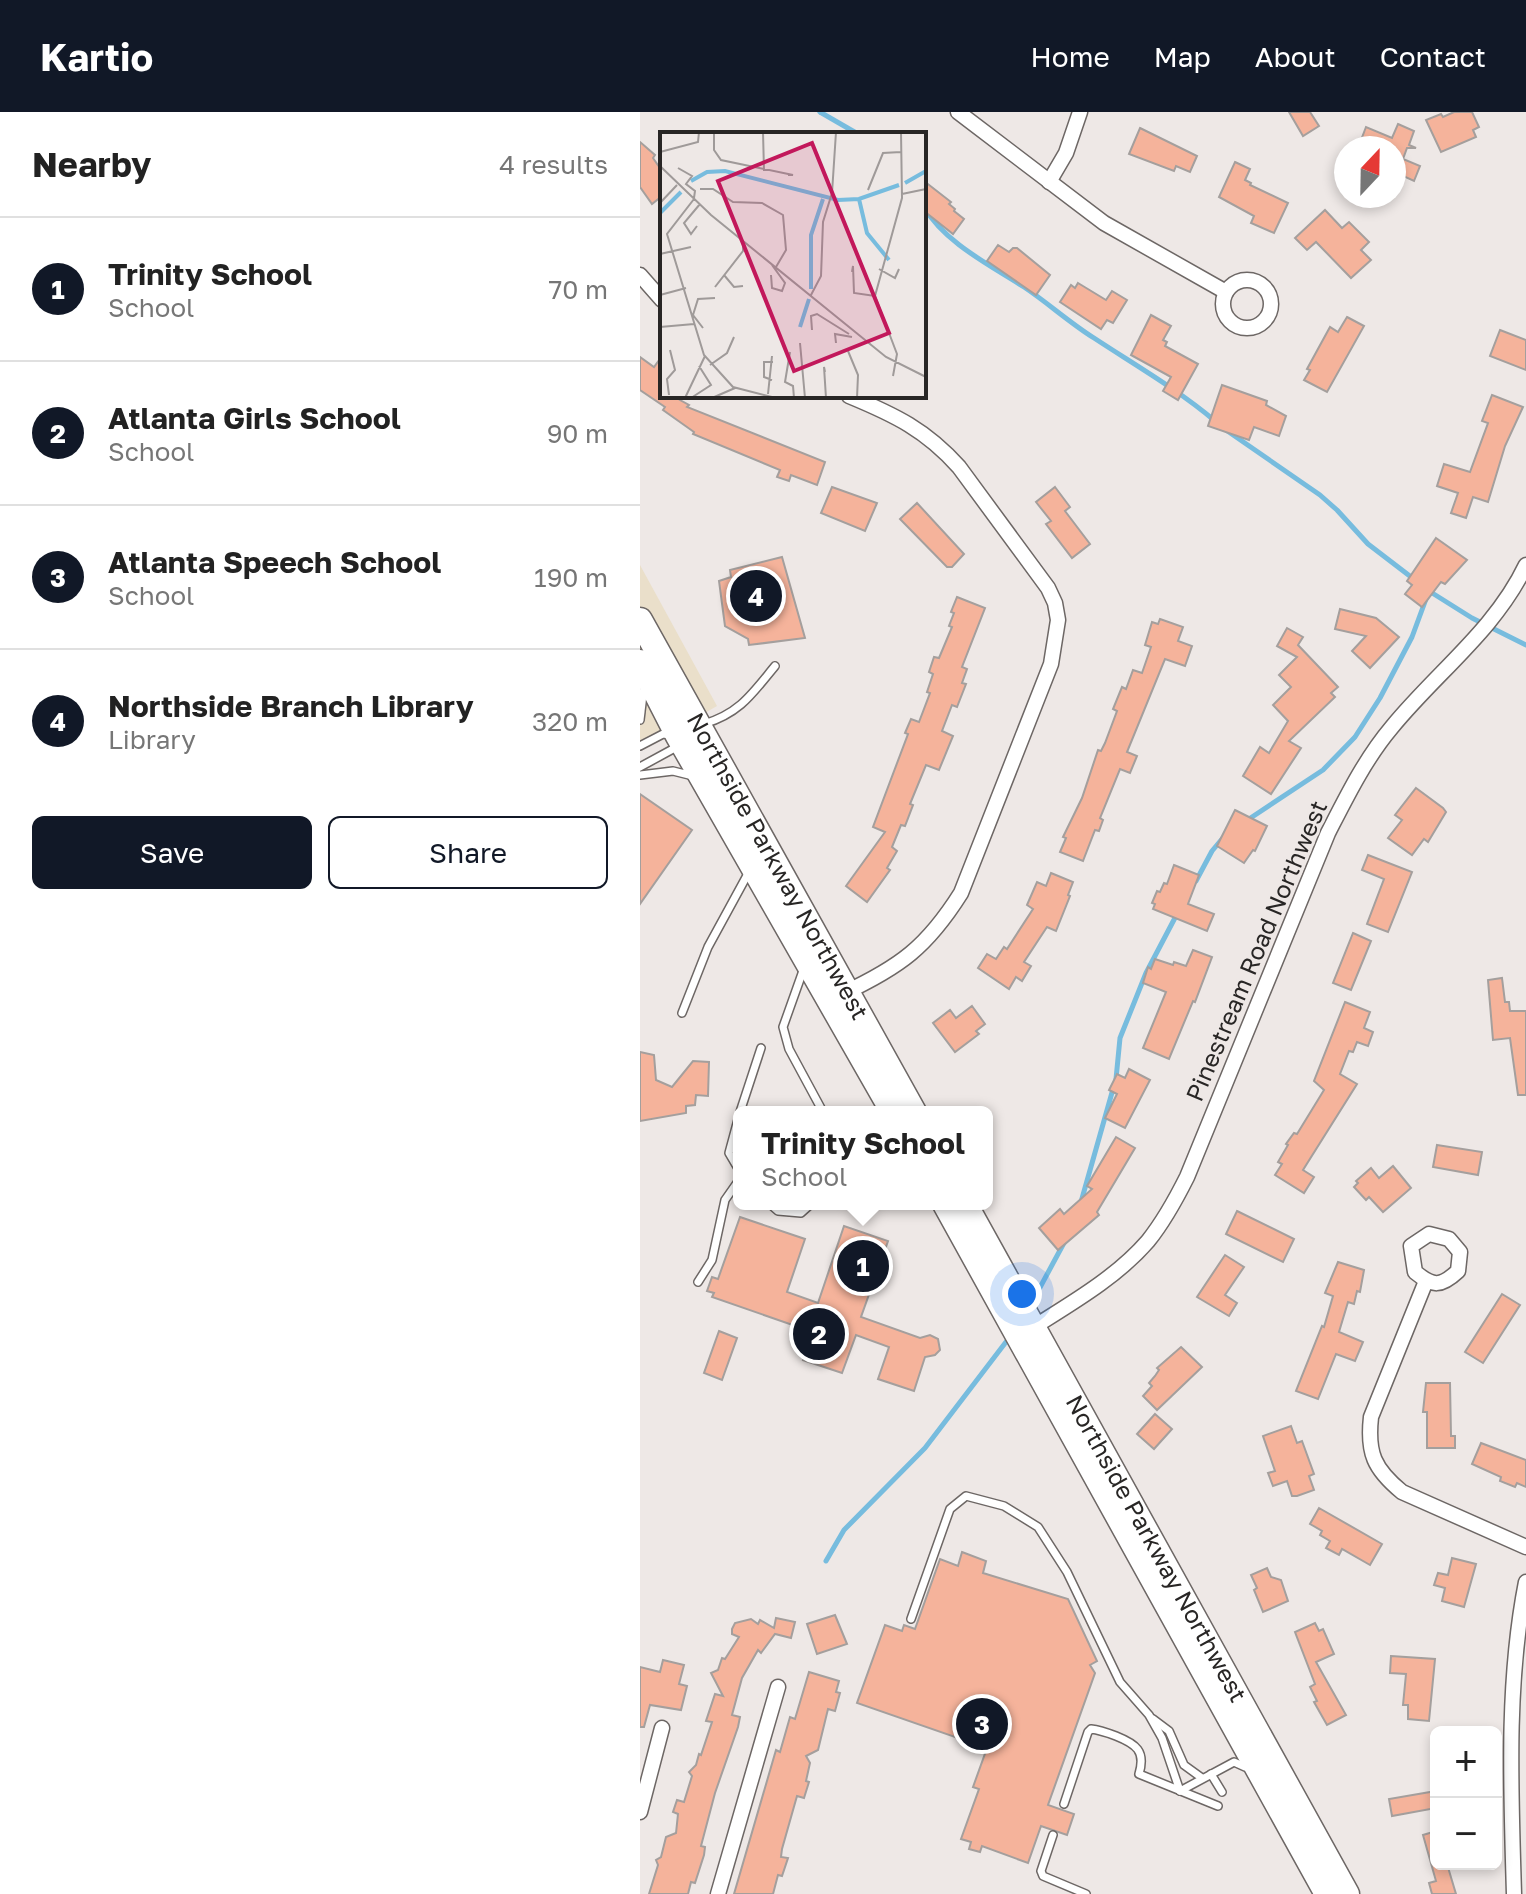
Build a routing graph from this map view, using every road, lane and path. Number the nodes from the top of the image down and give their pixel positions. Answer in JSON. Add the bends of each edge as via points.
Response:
{"nodes":[{"id":1,"x":958,"y":112,"type":"edge"},
{"id":2,"x":1080,"y":112,"type":"edge"},
{"id":3,"x":1049,"y":182,"type":"junction"},
{"id":4,"x":640,"y":275,"type":"edge"},
{"id":5,"x":1226,"y":292,"type":"dead end"},
{"id":6,"x":660,"y":298,"type":"edge"},
{"id":7,"x":853,"y":398,"type":"edge"},
{"id":8,"x":1526,"y":565,"type":"edge"},
{"id":9,"x":640,"y":620,"type":"edge"},
{"id":10,"x":775,"y":666,"type":"dead end"},
{"id":11,"x":642,"y":667,"type":"edge"},
{"id":12,"x":640,"y":720,"type":"edge"},
{"id":13,"x":688,"y":731,"type":"junction"},
{"id":14,"x":640,"y":746,"type":"edge"},
{"id":15,"x":640,"y":767,"type":"edge"},
{"id":16,"x":640,"y":775,"type":"edge"},
{"id":17,"x":703,"y":779,"type":"junction"},
{"id":18,"x":753,"y":864,"type":"junction"},
{"id":19,"x":807,"y":959,"type":"junction"},
{"id":20,"x":839,"y":996,"type":"junction"},
{"id":21,"x":682,"y":1013,"type":"dead end"},
{"id":22,"x":761,"y":1048,"type":"dead end"},
{"id":23,"x":743,"y":1106,"type":"edge"},
{"id":24,"x":820,"y":1106,"type":"edge"},
{"id":25,"x":890,"y":1106,"type":"edge"},
{"id":26,"x":910,"y":1106,"type":"edge"},
{"id":27,"x":733,"y":1139,"type":"edge"},
{"id":28,"x":733,"y":1160,"type":"edge"},
{"id":29,"x":733,"y":1189,"type":"edge"},
{"id":30,"x":777,"y":1210,"type":"edge"},
{"id":31,"x":804,"y":1210,"type":"edge"},
{"id":32,"x":949,"y":1210,"type":"edge"},
{"id":33,"x":968,"y":1210,"type":"edge"},
{"id":34,"x":1426,"y":1281,"type":"dead end"},
{"id":35,"x":698,"y":1282,"type":"dead end"},
{"id":36,"x":1026,"y":1332,"type":"junction"},
{"id":37,"x":1526,"y":1547,"type":"edge"},
{"id":38,"x":1526,"y":1582,"type":"edge"},
{"id":39,"x":911,"y":1619,"type":"dead end"},
{"id":40,"x":778,"y":1687,"type":"dead end"},
{"id":41,"x":1149,"y":1715,"type":"junction"},
{"id":42,"x":662,"y":1728,"type":"dead end"},
{"id":43,"x":1256,"y":1760,"type":"junction"},
{"id":44,"x":1211,"y":1774,"type":"junction"},
{"id":45,"x":1202,"y":1778,"type":"junction"},
{"id":46,"x":1180,"y":1791,"type":"junction"},
{"id":47,"x":1222,"y":1792,"type":"dead end"},
{"id":48,"x":1064,"y":1804,"type":"dead end"},
{"id":49,"x":1218,"y":1806,"type":"dead end"},
{"id":50,"x":640,"y":1812,"type":"edge"},
{"id":51,"x":1053,"y":1835,"type":"dead end"},
{"id":52,"x":718,"y":1894,"type":"edge"},
{"id":53,"x":1086,"y":1894,"type":"edge"},
{"id":54,"x":1331,"y":1894,"type":"edge"},
{"id":55,"x":1514,"y":1894,"type":"edge"}],
"edges":[{"from":1,"to":3,"type":"street"},
{"from":2,"to":3,"type":"street"},
{"from":3,"to":5,"type":"street","via":[[1104,223]]},
{"from":4,"to":6,"type":"street"},
{"from":7,"to":20,"type":"street","via":[[907,422],[944,450],[1048,588],[1058,620],[1051,664],[961,893],[913,953]]},
{"from":8,"to":36,"type":"street","name":"Pinestream Road Northwest","via":[[1487,626],[1390,728],[1350,788],[1167,1215],[1124,1266]]},
{"from":9,"to":13,"type":"main road","name":"Northside Parkway Northwest"},
{"from":10,"to":13,"type":"lane","via":[[741,707]]},
{"from":11,"to":12,"type":"lane"},
{"from":11,"to":13,"type":"main road","name":"Northside Parkway Northwest"},
{"from":13,"to":14,"type":"lane","via":[[663,734]]},
{"from":13,"to":15,"type":"lane","via":[[673,749]]},
{"from":13,"to":17,"type":"main road","name":"Northside Parkway Northwest"},
{"from":13,"to":20,"type":"main road","name":"Northside Parkway Northwest"},
{"from":16,"to":17,"type":"lane","via":[[673,771]]},
{"from":17,"to":18,"type":"main road","name":"Northside Parkway Northwest"},
{"from":18,"to":19,"type":"main road","name":"Northside Parkway Northwest"},
{"from":18,"to":21,"type":"lane","via":[[708,947]]},
{"from":19,"to":20,"type":"main road","name":"Northside Parkway Northwest"},
{"from":19,"to":24,"type":"lane","via":[[783,1027]]},
{"from":20,"to":25,"type":"main road","name":"Northside Parkway Northwest"},
{"from":20,"to":26,"type":"main road","name":"Northside Parkway Northwest"},
{"from":22,"to":23,"type":"lane"},
{"from":27,"to":28,"type":"lane"},
{"from":29,"to":35,"type":"lane","via":[[725,1200],[712,1260]]},
{"from":30,"to":31,"type":"lane"},
{"from":32,"to":36,"type":"main road","name":"Northside Parkway Northwest"},
{"from":33,"to":36,"type":"main road","name":"Northside Parkway Northwest"},
{"from":34,"to":37,"type":"street","via":[[1371,1417],[1373,1458],[1402,1492]]},
{"from":36,"to":43,"type":"main road","name":"Northside Parkway Northwest"},
{"from":38,"to":55,"type":"street","via":[[1512,1710]]},
{"from":39,"to":41,"type":"lane","via":[[950,1509],[966,1496],[1004,1506],[1038,1527],[1067,1572],[1120,1682]]},
{"from":40,"to":52,"type":"street"},
{"from":41,"to":45,"type":"lane","via":[[1169,1731],[1184,1765]]},
{"from":41,"to":46,"type":"lane"},
{"from":42,"to":50,"type":"street"},
{"from":43,"to":44,"type":"lane","via":[[1234,1762]]},
{"from":43,"to":54,"type":"main road","name":"Northside Parkway Northwest"},
{"from":44,"to":45,"type":"lane"},
{"from":44,"to":47,"type":"lane"},
{"from":45,"to":46,"type":"lane"},
{"from":46,"to":48,"type":"lane","via":[[1139,1774],[1142,1752],[1133,1744],[1091,1729]]},
{"from":46,"to":49,"type":"lane"},
{"from":51,"to":53,"type":"lane","via":[[1043,1876]]}]}
